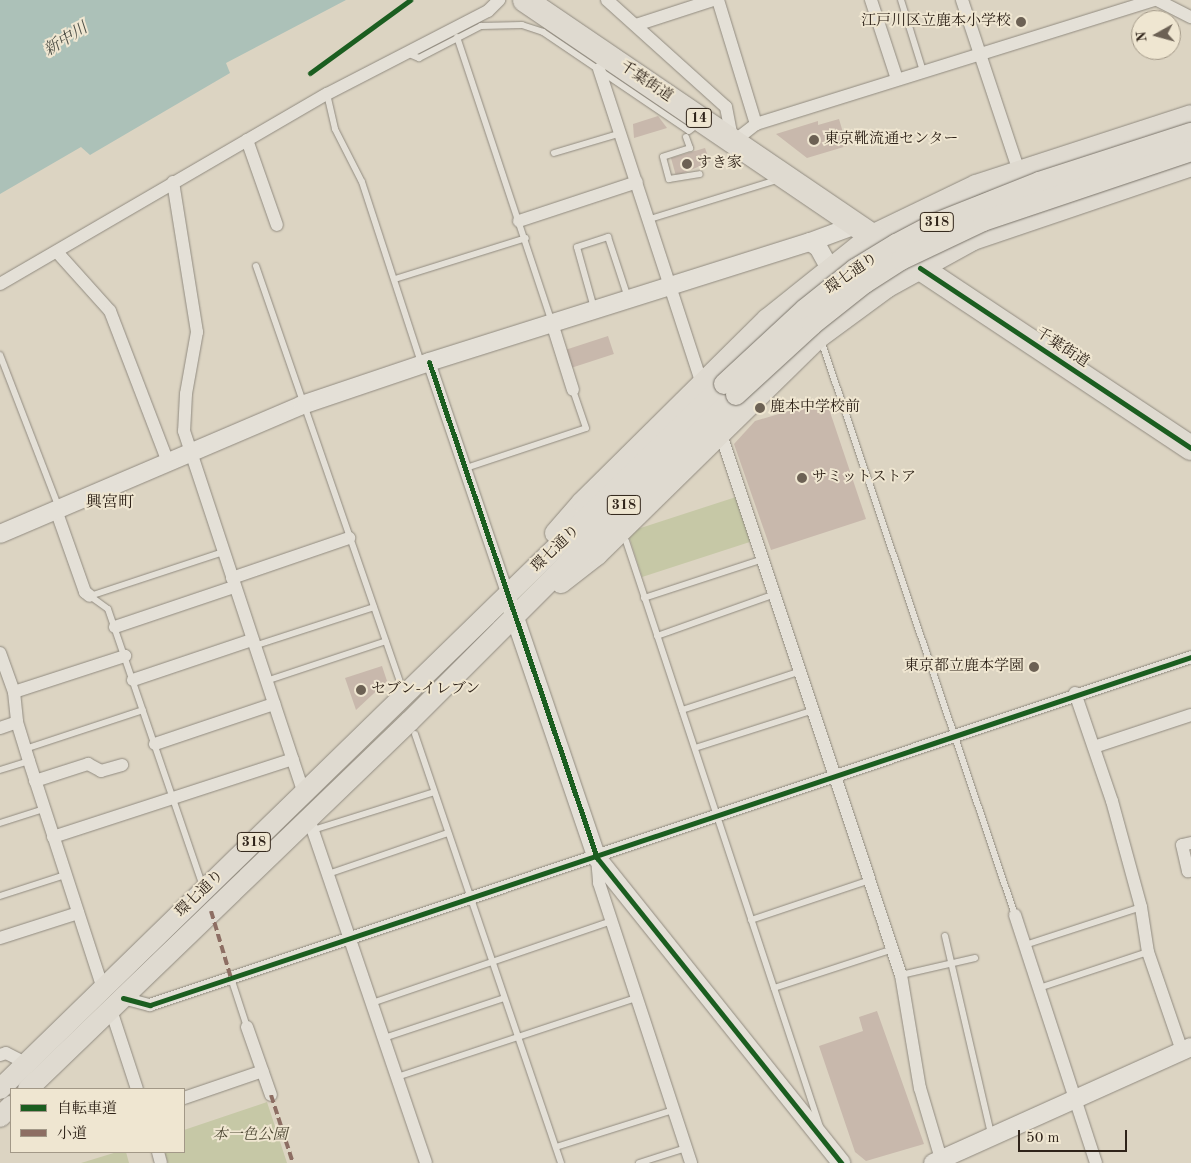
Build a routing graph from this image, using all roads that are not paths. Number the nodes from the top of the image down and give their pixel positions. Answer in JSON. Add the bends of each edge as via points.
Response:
{"nodes":[{"id":1,"x":499,"y":0,"type":"edge"},
{"id":2,"x":525,"y":0,"type":"edge"},
{"id":3,"x":607,"y":0,"type":"edge"},
{"id":4,"x":713,"y":0,"type":"edge"},
{"id":5,"x":718,"y":0,"type":"edge"},
{"id":6,"x":872,"y":0,"type":"edge"},
{"id":7,"x":901,"y":0,"type":"edge"},
{"id":8,"x":962,"y":0,"type":"edge"},
{"id":9,"x":1156,"y":0,"type":"edge"},
{"id":10,"x":1191,"y":17,"type":"edge"},
{"id":11,"x":636,"y":25,"type":"junction"},
{"id":12,"x":457,"y":37,"type":"junction"},
{"id":13,"x":980,"y":53,"type":"junction"},
{"id":14,"x":409,"y":54,"type":"junction"},
{"id":15,"x":600,"y":70,"type":"junction"},
{"id":16,"x":923,"y":71,"type":"junction"},
{"id":17,"x":897,"y":80,"type":"junction"},
{"id":18,"x":328,"y":94,"type":"junction"},
{"id":19,"x":1191,"y":115,"type":"edge"},
{"id":20,"x":756,"y":124,"type":"junction"},
{"id":21,"x":695,"y":129,"type":"junction"},
{"id":22,"x":621,"y":133,"type":"junction"},
{"id":23,"x":1191,"y":133,"type":"edge"},
{"id":24,"x":247,"y":140,"type":"junction"},
{"id":25,"x":733,"y":142,"type":"junction"},
{"id":26,"x":1191,"y":151,"type":"edge"},
{"id":27,"x":554,"y":153,"type":"dead end"},
{"id":28,"x":1191,"y":166,"type":"edge"},
{"id":29,"x":1018,"y":171,"type":"junction"},
{"id":30,"x":700,"y":174,"type":"dead end"},
{"id":31,"x":785,"y":177,"type":"junction"},
{"id":32,"x":173,"y":182,"type":"junction"},
{"id":33,"x":637,"y":182,"type":"junction"},
{"id":34,"x":650,"y":219,"type":"junction"},
{"id":35,"x":519,"y":221,"type":"junction"},
{"id":36,"x":277,"y":225,"type":"dead end"},
{"id":37,"x":864,"y":230,"type":"junction"},
{"id":38,"x":526,"y":238,"type":"junction"},
{"id":39,"x":810,"y":242,"type":"junction"},
{"id":40,"x":58,"y":252,"type":"junction"},
{"id":41,"x":256,"y":266,"type":"dead end"},
{"id":42,"x":829,"y":267,"type":"junction"},
{"id":43,"x":920,"y":268,"type":"junction"},
{"id":44,"x":395,"y":279,"type":"junction"},
{"id":45,"x":0,"y":284,"type":"edge"},
{"id":46,"x":670,"y":285,"type":"junction"},
{"id":47,"x":806,"y":286,"type":"junction"},
{"id":48,"x":628,"y":299,"type":"junction"},
{"id":49,"x":594,"y":309,"type":"junction"},
{"id":50,"x":552,"y":323,"type":"junction"},
{"id":51,"x":820,"y":337,"type":"junction"},
{"id":52,"x":0,"y":355,"type":"edge"},
{"id":53,"x":426,"y":363,"type":"junction"},
{"id":54,"x":702,"y":384,"type":"junction"},
{"id":55,"x":573,"y":390,"type":"joint"},
{"id":56,"x":730,"y":390,"type":"junction"},
{"id":57,"x":302,"y":405,"type":"junction"},
{"id":58,"x":721,"y":434,"type":"junction"},
{"id":59,"x":1191,"y":448,"type":"edge"},
{"id":60,"x":189,"y":452,"type":"junction"},
{"id":61,"x":168,"y":462,"type":"junction"},
{"id":62,"x":466,"y":468,"type":"junction"},
{"id":63,"x":58,"y":509,"type":"junction"},
{"id":64,"x":1,"y":529,"type":"edge"},
{"id":65,"x":349,"y":538,"type":"junction"},
{"id":66,"x":626,"y":541,"type":"dead end"},
{"id":67,"x":223,"y":552,"type":"junction"},
{"id":68,"x":763,"y":559,"type":"junction"},
{"id":69,"x":233,"y":582,"type":"junction"},
{"id":70,"x":775,"y":594,"type":"junction"},
{"id":71,"x":90,"y":596,"type":"junction"},
{"id":72,"x":644,"y":598,"type":"junction"},
{"id":73,"x":510,"y":605,"type":"junction"},
{"id":74,"x":374,"y":608,"type":"junction"},
{"id":75,"x":115,"y":627,"type":"junction"},
{"id":76,"x":657,"y":636,"type":"junction"},
{"id":77,"x":386,"y":641,"type":"junction"},
{"id":78,"x":253,"y":643,"type":"junction"},
{"id":79,"x":0,"y":653,"type":"edge"},
{"id":80,"x":124,"y":656,"type":"junction"},
{"id":81,"x":1191,"y":657,"type":"edge"},
{"id":82,"x":800,"y":670,"type":"junction"},
{"id":83,"x":133,"y":680,"type":"junction"},
{"id":84,"x":266,"y":680,"type":"junction"},
{"id":85,"x":399,"y":680,"type":"dead end"},
{"id":86,"x":14,"y":692,"type":"junction"},
{"id":87,"x":1075,"y":694,"type":"junction"},
{"id":88,"x":274,"y":704,"type":"junction"},
{"id":89,"x":143,"y":710,"type":"junction"},
{"id":90,"x":682,"y":710,"type":"junction"},
{"id":91,"x":814,"y":710,"type":"junction"},
{"id":92,"x":1191,"y":715,"type":"edge"},
{"id":93,"x":17,"y":722,"type":"junction"},
{"id":94,"x":0,"y":728,"type":"edge"},
{"id":95,"x":415,"y":734,"type":"dead end"},
{"id":96,"x":956,"y":735,"type":"junction"},
{"id":97,"x":155,"y":744,"type":"junction"},
{"id":98,"x":1094,"y":747,"type":"junction"},
{"id":99,"x":695,"y":748,"type":"junction"},
{"id":100,"x":27,"y":755,"type":"junction"},
{"id":101,"x":293,"y":759,"type":"junction"},
{"id":102,"x":122,"y":765,"type":"dead end"},
{"id":103,"x":0,"y":770,"type":"edge"},
{"id":104,"x":836,"y":776,"type":"junction"},
{"id":105,"x":35,"y":781,"type":"junction"},
{"id":106,"x":434,"y":792,"type":"junction"},
{"id":107,"x":304,"y":793,"type":"junction"},
{"id":108,"x":173,"y":797,"type":"junction"},
{"id":109,"x":44,"y":809,"type":"junction"},
{"id":110,"x":718,"y":815,"type":"junction"},
{"id":111,"x":0,"y":823,"type":"edge"},
{"id":112,"x":311,"y":824,"type":"junction"},
{"id":113,"x":448,"y":833,"type":"junction"},
{"id":114,"x":53,"y":837,"type":"junction"},
{"id":115,"x":1191,"y":843,"type":"edge"},
{"id":116,"x":596,"y":858,"type":"junction"},
{"id":117,"x":1191,"y":870,"type":"edge"},
{"id":118,"x":328,"y":874,"type":"junction"},
{"id":119,"x":64,"y":875,"type":"junction"},
{"id":120,"x":870,"y":880,"type":"junction"},
{"id":121,"x":204,"y":891,"type":"junction"},
{"id":122,"x":0,"y":896,"type":"edge"},
{"id":123,"x":470,"y":900,"type":"junction"},
{"id":124,"x":1141,"y":907,"type":"junction"},
{"id":125,"x":78,"y":913,"type":"junction"},
{"id":126,"x":1015,"y":915,"type":"joint"},
{"id":127,"x":751,"y":920,"type":"junction"},
{"id":128,"x":611,"y":921,"type":"junction"},
{"id":129,"x":946,"y":936,"type":"dead end"},
{"id":130,"x":0,"y":938,"type":"edge"},
{"id":131,"x":350,"y":939,"type":"junction"},
{"id":132,"x":1025,"y":945,"type":"junction"},
{"id":133,"x":893,"y":949,"type":"junction"},
{"id":134,"x":1148,"y":952,"type":"junction"},
{"id":135,"x":975,"y":958,"type":"dead end"},
{"id":136,"x":492,"y":962,"type":"junction"},
{"id":137,"x":952,"y":963,"type":"junction"},
{"id":138,"x":902,"y":975,"type":"junction"},
{"id":139,"x":231,"y":978,"type":"junction"},
{"id":140,"x":103,"y":988,"type":"junction"},
{"id":141,"x":774,"y":988,"type":"junction"},
{"id":142,"x":1039,"y":988,"type":"junction"},
{"id":143,"x":504,"y":998,"type":"junction"},
{"id":144,"x":636,"y":998,"type":"junction"},
{"id":145,"x":372,"y":1002,"type":"junction"},
{"id":146,"x":117,"y":1004,"type":"junction"},
{"id":147,"x":247,"y":1026,"type":"joint"},
{"id":148,"x":517,"y":1037,"type":"junction"},
{"id":149,"x":384,"y":1038,"type":"junction"},
{"id":150,"x":1188,"y":1051,"type":"edge"},
{"id":151,"x":0,"y":1055,"type":"edge"},
{"id":152,"x":26,"y":1063,"type":"junction"},
{"id":153,"x":263,"y":1071,"type":"junction"},
{"id":154,"x":397,"y":1077,"type":"junction"},
{"id":155,"x":29,"y":1088,"type":"edge"},
{"id":156,"x":137,"y":1088,"type":"edge"},
{"id":157,"x":0,"y":1089,"type":"edge"},
{"id":158,"x":271,"y":1095,"type":"dead end"},
{"id":159,"x":185,"y":1098,"type":"edge"},
{"id":160,"x":1075,"y":1101,"type":"junction"},
{"id":161,"x":10,"y":1107,"type":"edge"},
{"id":162,"x":673,"y":1110,"type":"junction"},
{"id":163,"x":0,"y":1117,"type":"edge"},
{"id":164,"x":992,"y":1138,"type":"junction"},
{"id":165,"x":825,"y":1142,"type":"junction"},
{"id":166,"x":556,"y":1147,"type":"junction"},
{"id":167,"x":686,"y":1148,"type":"junction"},
{"id":168,"x":962,"y":1157,"type":"edge"},
{"id":169,"x":937,"y":1161,"type":"edge"},
{"id":170,"x":426,"y":1163,"type":"edge"},
{"id":171,"x":561,"y":1163,"type":"edge"},
{"id":172,"x":638,"y":1163,"type":"edge"},
{"id":173,"x":691,"y":1163,"type":"edge"},
{"id":174,"x":841,"y":1163,"type":"edge"},
{"id":175,"x":1096,"y":1163,"type":"edge"}],
"edges":[{"from":1,"to":14,"type":"street","via":[[488,11]]},
{"from":2,"to":21,"type":"highway","name":"千葉街道","number":"14"},
{"from":3,"to":11,"type":"street"},
{"from":4,"to":11,"type":"street"},
{"from":5,"to":20,"type":"street"},
{"from":6,"to":17,"type":"street"},
{"from":7,"to":16,"type":"lane"},
{"from":8,"to":13,"type":"street"},
{"from":9,"to":10,"type":"street"},
{"from":9,"to":13,"type":"street"},
{"from":11,"to":25,"type":"street","via":[[726,107]]},
{"from":12,"to":14,"type":"lane","via":[[419,58]]},
{"from":12,"to":15,"type":"lane","via":[[481,26],[522,25],[544,32]]},
{"from":12,"to":35,"type":"lane"},
{"from":13,"to":16,"type":"street"},
{"from":13,"to":29,"type":"street"},
{"from":14,"to":18,"type":"street"},
{"from":15,"to":21,"type":"lane","via":[[689,131]]},
{"from":15,"to":22,"type":"street"},
{"from":16,"to":17,"type":"street"},
{"from":17,"to":20,"type":"street"},
{"from":18,"to":24,"type":"street"},
{"from":18,"to":44,"type":"lane","via":[[334,129],[362,182]]},
{"from":19,"to":29,"type":"main road"},
{"from":20,"to":25,"type":"street"},
{"from":21,"to":25,"type":"highway","name":"千葉街道","number":"14"},
{"from":21,"to":30,"type":"lane","via":[[690,148],[663,157],[669,179]]},
{"from":22,"to":27,"type":"lane"},
{"from":22,"to":33,"type":"street"},
{"from":23,"to":56,"type":"main road","name":"環七通り","number":"318","bridge":true,"via":[[1012,192],[936,222],[896,244],[855,269],[811,304]]},
{"from":24,"to":32,"type":"street"},
{"from":24,"to":36,"type":"street"},
{"from":25,"to":31,"type":"highway","name":"千葉街道","number":"14"},
{"from":26,"to":56,"type":"main road","name":"環七通り","number":"318","bridge":true,"via":[[983,221],[901,260],[865,283]]},
{"from":28,"to":43,"type":"main road","via":[[998,230]]},
{"from":29,"to":37,"type":"main road"},
{"from":31,"to":34,"type":"lane"},
{"from":31,"to":37,"type":"highway","name":"千葉街道","number":"14"},
{"from":32,"to":40,"type":"street"},
{"from":32,"to":60,"type":"street","via":[[197,332],[186,394],[184,431]]},
{"from":33,"to":34,"type":"street"},
{"from":33,"to":35,"type":"street"},
{"from":34,"to":46,"type":"street"},
{"from":35,"to":38,"type":"lane"},
{"from":37,"to":39,"type":"street"},
{"from":37,"to":42,"type":"main road"},
{"from":37,"to":43,"type":"highway","name":"千葉街道","number":"14"},
{"from":38,"to":44,"type":"lane"},
{"from":38,"to":50,"type":"lane"},
{"from":39,"to":42,"type":"street","via":[[818,247]]},
{"from":39,"to":46,"type":"street"},
{"from":40,"to":45,"type":"street"},
{"from":40,"to":61,"type":"street","via":[[110,310]]},
{"from":41,"to":57,"type":"lane"},
{"from":42,"to":47,"type":"main road"},
{"from":43,"to":51,"type":"main road","via":[[864,303]]},
{"from":43,"to":59,"type":"highway","name":"千葉街道","number":"14"},
{"from":44,"to":53,"type":"lane"},
{"from":46,"to":48,"type":"street"},
{"from":46,"to":54,"type":"street"},
{"from":47,"to":51,"type":"lane"},
{"from":47,"to":54,"type":"main road","via":[[767,319]]},
{"from":48,"to":49,"type":"street"},
{"from":48,"to":49,"type":"lane","via":[[608,237],[584,244],[577,247]]},
{"from":49,"to":50,"type":"street"},
{"from":50,"to":53,"type":"street"},
{"from":50,"to":55,"type":"street"},
{"from":51,"to":58,"type":"main road"},
{"from":51,"to":96,"type":"lane"},
{"from":52,"to":63,"type":"lane"},
{"from":53,"to":57,"type":"street"},
{"from":53,"to":62,"type":"street"},
{"from":54,"to":73,"type":"main road","via":[[582,502],[544,546]]},
{"from":55,"to":62,"type":"lane","via":[[586,428]]},
{"from":56,"to":73,"type":"main road","name":"環七通り","number":"318"},
{"from":57,"to":60,"type":"street"},
{"from":57,"to":65,"type":"lane"},
{"from":58,"to":68,"type":"street"},
{"from":58,"to":73,"type":"main road","via":[[597,555]]},
{"from":60,"to":61,"type":"street"},
{"from":60,"to":67,"type":"street"},
{"from":61,"to":63,"type":"street"},
{"from":62,"to":73,"type":"street"},
{"from":63,"to":64,"type":"street"},
{"from":63,"to":71,"type":"street","via":[[85,592]]},
{"from":65,"to":69,"type":"street"},
{"from":65,"to":74,"type":"lane"},
{"from":66,"to":72,"type":"lane"},
{"from":67,"to":69,"type":"street"},
{"from":67,"to":71,"type":"lane"},
{"from":68,"to":70,"type":"street"},
{"from":68,"to":72,"type":"lane"},
{"from":69,"to":75,"type":"street"},
{"from":69,"to":78,"type":"street"},
{"from":70,"to":76,"type":"lane"},
{"from":70,"to":82,"type":"street"},
{"from":71,"to":75,"type":"lane","via":[[108,609]]},
{"from":72,"to":76,"type":"lane"},
{"from":73,"to":107,"type":"main road","name":"環七通り","number":"318"},
{"from":73,"to":112,"type":"main road","name":"環七通り","number":"318"},
{"from":73,"to":116,"type":"street"},
{"from":74,"to":77,"type":"lane"},
{"from":74,"to":78,"type":"lane"},
{"from":75,"to":80,"type":"lane"},
{"from":76,"to":90,"type":"lane"},
{"from":77,"to":84,"type":"lane"},
{"from":77,"to":85,"type":"lane"},
{"from":78,"to":83,"type":"street"},
{"from":78,"to":84,"type":"street"},
{"from":79,"to":86,"type":"street"},
{"from":80,"to":83,"type":"lane"},
{"from":80,"to":86,"type":"street"},
{"from":81,"to":87,"type":"street"},
{"from":82,"to":90,"type":"lane"},
{"from":82,"to":91,"type":"street"},
{"from":83,"to":89,"type":"lane"},
{"from":84,"to":88,"type":"street"},
{"from":86,"to":93,"type":"street"},
{"from":87,"to":96,"type":"street"},
{"from":87,"to":98,"type":"street"},
{"from":88,"to":97,"type":"street"},
{"from":88,"to":101,"type":"street"},
{"from":89,"to":97,"type":"lane"},
{"from":89,"to":100,"type":"lane"},
{"from":90,"to":99,"type":"lane"},
{"from":91,"to":99,"type":"lane"},
{"from":91,"to":104,"type":"street"},
{"from":92,"to":98,"type":"street"},
{"from":93,"to":94,"type":"street"},
{"from":93,"to":100,"type":"street"},
{"from":95,"to":106,"type":"lane"},
{"from":96,"to":104,"type":"street"},
{"from":96,"to":126,"type":"lane"},
{"from":97,"to":108,"type":"lane"},
{"from":98,"to":124,"type":"street"},
{"from":99,"to":110,"type":"lane"},
{"from":100,"to":103,"type":"lane"},
{"from":100,"to":105,"type":"street"},
{"from":101,"to":107,"type":"street"},
{"from":101,"to":108,"type":"street"},
{"from":102,"to":105,"type":"street","via":[[101,771],[88,764]]},
{"from":104,"to":110,"type":"street"},
{"from":104,"to":120,"type":"street"},
{"from":105,"to":109,"type":"street"},
{"from":106,"to":112,"type":"lane"},
{"from":106,"to":113,"type":"lane"},
{"from":107,"to":121,"type":"main road","name":"環七通り","number":"318"},
{"from":108,"to":114,"type":"street"},
{"from":108,"to":121,"type":"lane"},
{"from":109,"to":111,"type":"lane"},
{"from":109,"to":114,"type":"street"},
{"from":110,"to":116,"type":"street"},
{"from":110,"to":127,"type":"lane"},
{"from":112,"to":118,"type":"street"},
{"from":112,"to":146,"type":"main road","name":"環七通り","number":"318"},
{"from":113,"to":118,"type":"lane"},
{"from":113,"to":123,"type":"lane"},
{"from":114,"to":119,"type":"street"},
{"from":115,"to":117,"type":"street","via":[[1182,845],[1188,871]]},
{"from":116,"to":123,"type":"street"},
{"from":116,"to":128,"type":"street","via":[[599,883]]},
{"from":116,"to":165,"type":"street"},
{"from":118,"to":131,"type":"street"},
{"from":119,"to":122,"type":"lane"},
{"from":119,"to":125,"type":"street"},
{"from":120,"to":127,"type":"lane"},
{"from":120,"to":133,"type":"street"},
{"from":121,"to":140,"type":"main road","name":"環七通り","number":"318"},
{"from":123,"to":131,"type":"street"},
{"from":123,"to":136,"type":"lane"},
{"from":124,"to":132,"type":"lane"},
{"from":124,"to":134,"type":"street"},
{"from":125,"to":130,"type":"street"},
{"from":125,"to":140,"type":"street"},
{"from":126,"to":132,"type":"street"},
{"from":127,"to":141,"type":"lane"},
{"from":128,"to":136,"type":"lane"},
{"from":128,"to":144,"type":"street"},
{"from":129,"to":137,"type":"lane"},
{"from":131,"to":139,"type":"street"},
{"from":131,"to":145,"type":"street"},
{"from":132,"to":142,"type":"street"},
{"from":133,"to":138,"type":"street"},
{"from":133,"to":141,"type":"lane"},
{"from":134,"to":142,"type":"lane"},
{"from":134,"to":150,"type":"street"},
{"from":135,"to":137,"type":"lane"},
{"from":136,"to":143,"type":"lane"},
{"from":136,"to":145,"type":"lane"},
{"from":137,"to":138,"type":"lane"},
{"from":137,"to":164,"type":"lane"},
{"from":138,"to":169,"type":"street","via":[[920,1088]]},
{"from":139,"to":146,"type":"street","via":[[150,1005]]},
{"from":139,"to":147,"type":"lane"},
{"from":140,"to":152,"type":"main road","name":"環七通り","number":"318"},
{"from":141,"to":165,"type":"lane"},
{"from":142,"to":160,"type":"street"},
{"from":143,"to":148,"type":"lane"},
{"from":143,"to":149,"type":"lane"},
{"from":144,"to":148,"type":"lane"},
{"from":144,"to":162,"type":"street"},
{"from":145,"to":149,"type":"street"},
{"from":146,"to":155,"type":"main road","name":"環七通り","number":"318"},
{"from":146,"to":156,"type":"street"},
{"from":147,"to":153,"type":"street"},
{"from":148,"to":154,"type":"lane"},
{"from":148,"to":166,"type":"lane"},
{"from":149,"to":154,"type":"street"},
{"from":150,"to":160,"type":"street"},
{"from":151,"to":152,"type":"street","via":[[6,1053]]},
{"from":152,"to":157,"type":"main road","name":"環七通り","number":"318"},
{"from":153,"to":158,"type":"street"},
{"from":153,"to":159,"type":"street"},
{"from":154,"to":170,"type":"street"},
{"from":160,"to":164,"type":"street"},
{"from":160,"to":175,"type":"street"},
{"from":161,"to":163,"type":"main road"},
{"from":162,"to":166,"type":"lane"},
{"from":162,"to":167,"type":"street"},
{"from":164,"to":168,"type":"street"},
{"from":165,"to":174,"type":"street"},
{"from":166,"to":171,"type":"lane"},
{"from":167,"to":172,"type":"lane"},
{"from":167,"to":173,"type":"street"},
{"from":168,"to":169,"type":"street"}]}
